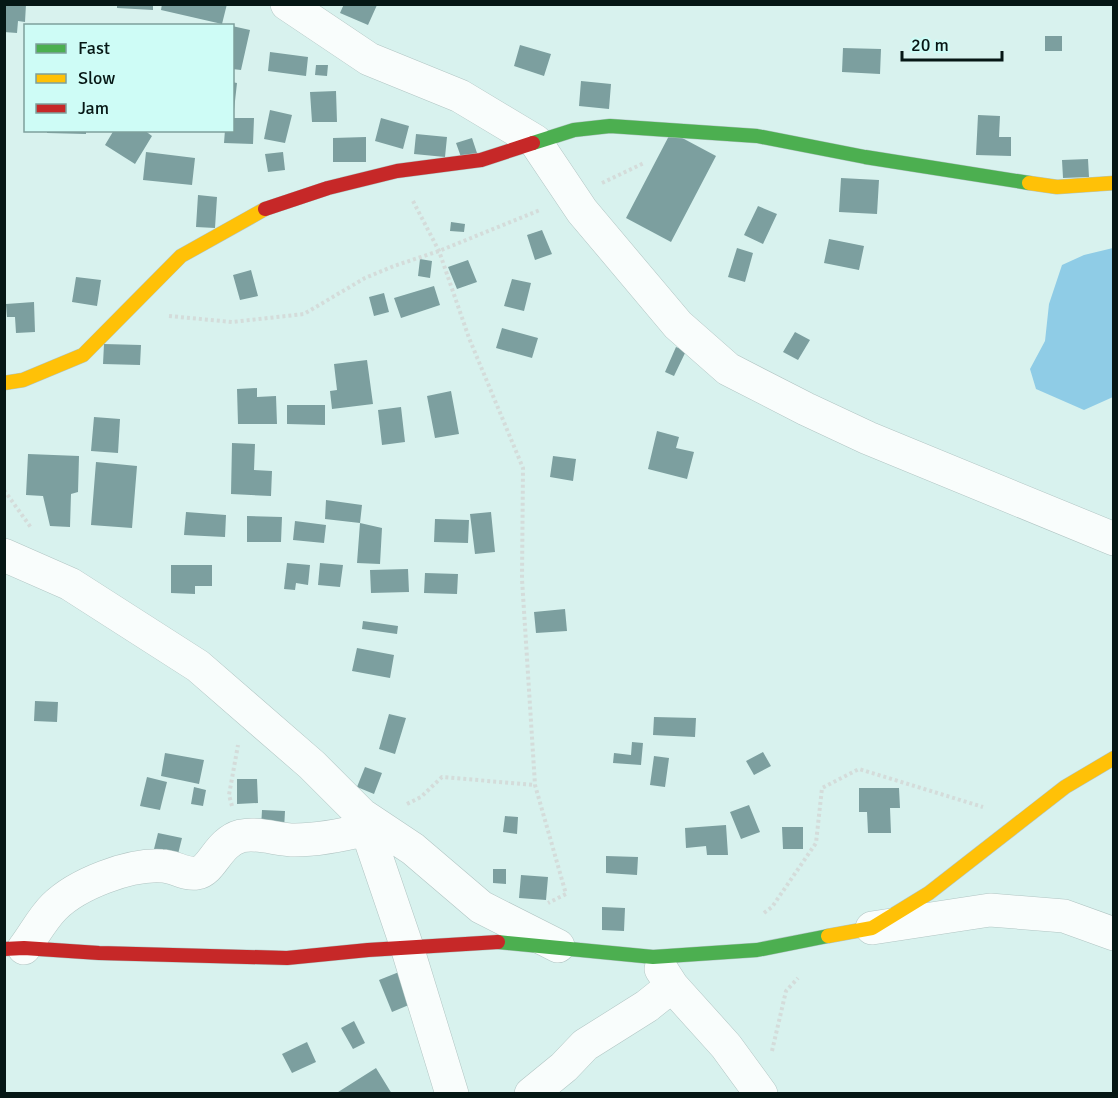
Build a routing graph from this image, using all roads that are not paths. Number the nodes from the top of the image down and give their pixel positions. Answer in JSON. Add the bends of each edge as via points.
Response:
{"nodes":[{"id":1,"x":287,"y":4,"type":"edge"},
{"id":2,"x":536,"y":141,"type":"junction"},
{"id":3,"x":1113,"y":183,"type":"edge"},
{"id":4,"x":4,"y":383,"type":"edge"},
{"id":5,"x":1113,"y":539,"type":"edge"},
{"id":6,"x":4,"y":555,"type":"edge"},
{"id":7,"x":1113,"y":758,"type":"edge"},
{"id":8,"x":365,"y":822,"type":"junction"},
{"id":9,"x":872,"y":928,"type":"junction"},
{"id":10,"x":1113,"y":934,"type":"edge"},
{"id":11,"x":558,"y":946,"type":"junction"},
{"id":12,"x":407,"y":947,"type":"junction"},
{"id":13,"x":14,"y":948,"type":"edge"},
{"id":14,"x":652,"y":957,"type":"junction"},
{"id":15,"x":672,"y":986,"type":"junction"},
{"id":16,"x":452,"y":1094,"type":"edge"},
{"id":17,"x":531,"y":1094,"type":"edge"},
{"id":18,"x":761,"y":1094,"type":"edge"}],
"edges":[{"from":1,"to":2,"type":"street","via":[[369,59],[460,96]]},
{"from":2,"to":3,"type":"street","via":[[574,130],[610,126],[656,128],[757,136],[1057,187]]},
{"from":2,"to":4,"type":"street","via":[[481,160],[397,171],[328,188],[262,210],[181,256],[83,355],[23,380]]},
{"from":2,"to":5,"type":"street","via":[[582,211],[678,325],[728,369],[878,442]]},
{"from":6,"to":8,"type":"street","via":[[70,584],[198,666],[312,765]]},
{"from":7,"to":9,"type":"street","via":[[1065,787],[929,893]]},
{"from":8,"to":11,"type":"street","via":[[413,849],[481,907]]},
{"from":8,"to":12,"type":"street"},
{"from":8,"to":13,"type":"street","via":[[345,835],[302,839],[248,834],[231,839],[197,873],[164,866],[120,871],[74,892],[51,909]]},
{"from":9,"to":10,"type":"street","via":[[990,910],[1064,916]]},
{"from":9,"to":14,"type":"street","via":[[757,950]]},
{"from":11,"to":12,"type":"street","via":[[500,942]]},
{"from":11,"to":14,"type":"street"},
{"from":12,"to":13,"type":"street","via":[[287,958]]},
{"from":12,"to":16,"type":"street"},
{"from":14,"to":15,"type":"street"},
{"from":15,"to":17,"type":"street","via":[[585,1045]]},
{"from":15,"to":18,"type":"street","via":[[726,1046]]}]}
